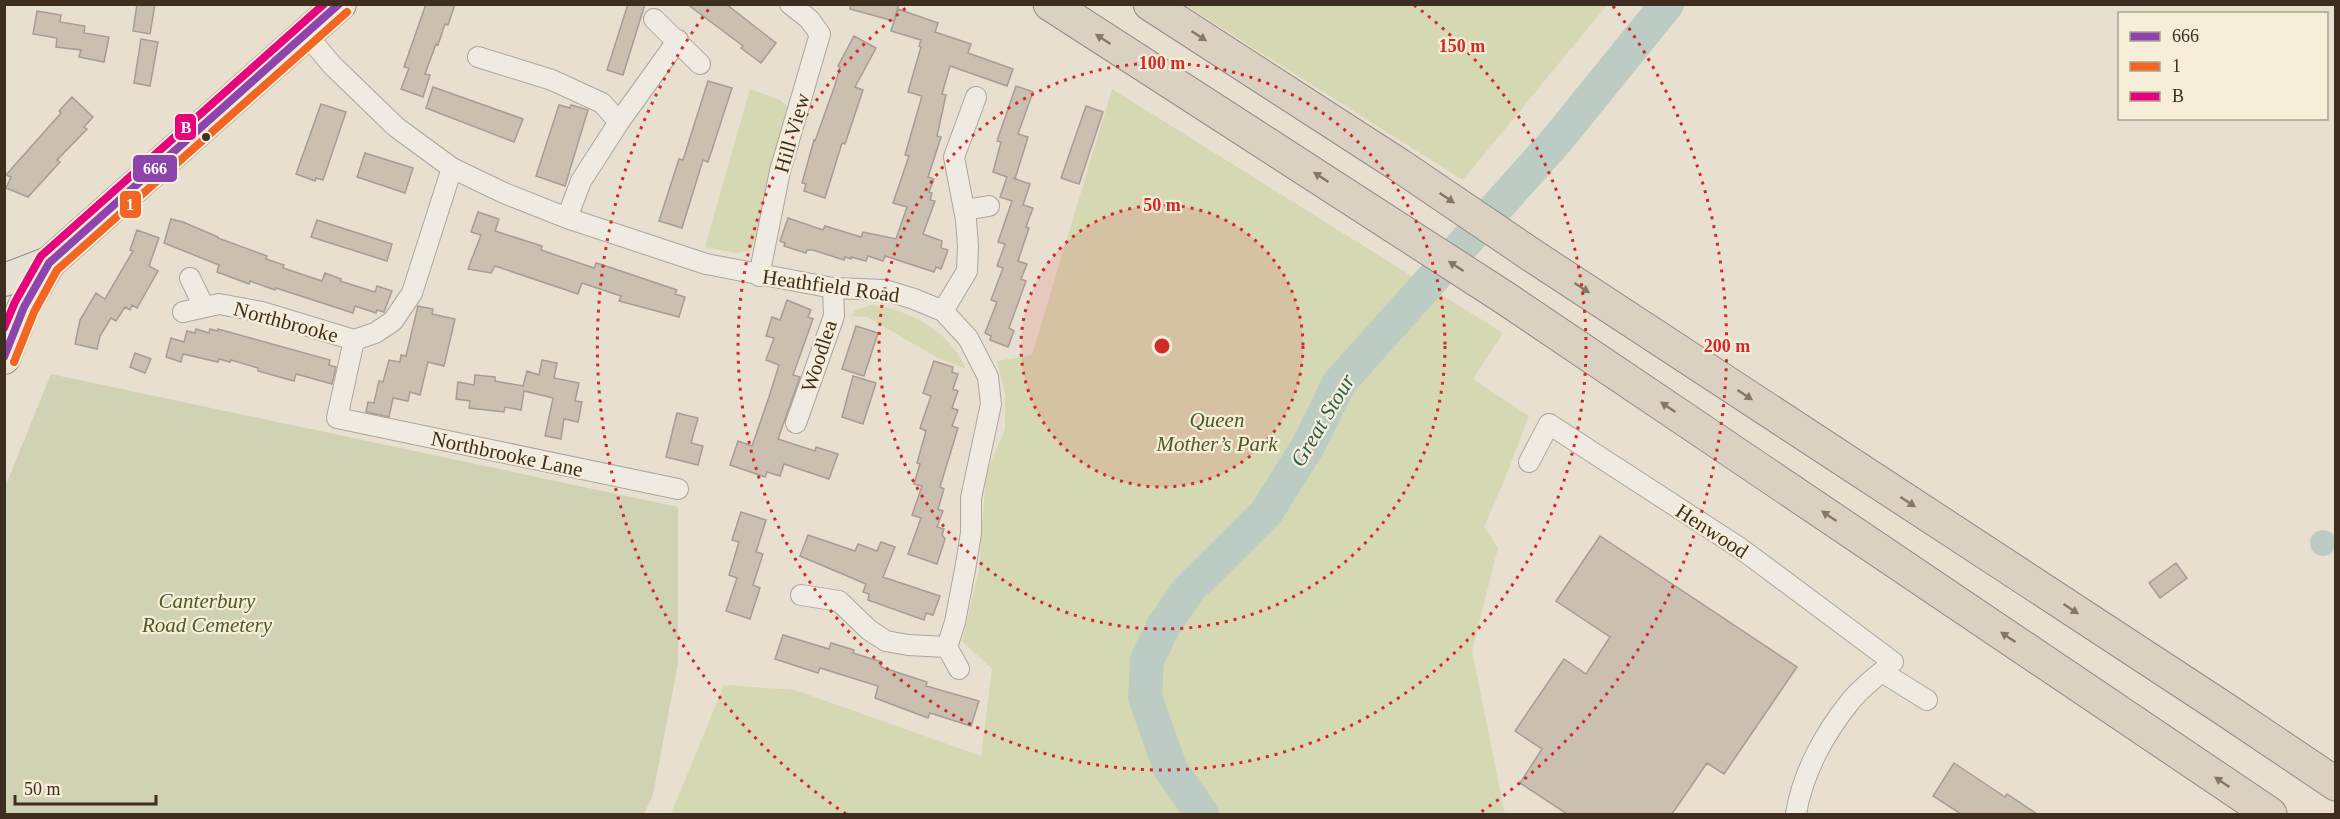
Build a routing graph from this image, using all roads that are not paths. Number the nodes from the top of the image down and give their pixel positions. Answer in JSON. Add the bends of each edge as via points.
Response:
{"nodes":[{"id":1,"x":340,"y":4,"type":"edge"},
{"id":2,"x":790,"y":4,"type":"edge"},
{"id":3,"x":1050,"y":4,"type":"edge"},
{"id":4,"x":1150,"y":4,"type":"edge"},
{"id":5,"x":654,"y":19,"type":"dead end"},
{"id":6,"x":306,"y":33,"type":"junction"},
{"id":7,"x":678,"y":40,"type":"junction"},
{"id":8,"x":478,"y":57,"type":"dead end"},
{"id":9,"x":700,"y":64,"type":"dead end"},
{"id":10,"x":976,"y":97,"type":"dead end"},
{"id":11,"x":619,"y":122,"type":"junction"},
{"id":12,"x":452,"y":168,"type":"junction"},
{"id":13,"x":989,"y":206,"type":"dead end"},
{"id":14,"x":964,"y":210,"type":"junction"},
{"id":15,"x":567,"y":218,"type":"junction"},
{"id":16,"x":49,"y":263,"type":"junction"},
{"id":17,"x":759,"y":276,"type":"junction"},
{"id":18,"x":190,"y":278,"type":"dead end"},
{"id":19,"x":4,"y":280,"type":"edge"},
{"id":20,"x":832,"y":288,"type":"junction"},
{"id":21,"x":204,"y":307,"type":"junction"},
{"id":22,"x":943,"y":311,"type":"junction"},
{"id":23,"x":183,"y":312,"type":"dead end"},
{"id":24,"x":7,"y":340,"type":"edge"},
{"id":25,"x":354,"y":340,"type":"junction"},
{"id":26,"x":336,"y":418,"type":"joint"},
{"id":27,"x":796,"y":423,"type":"dead end"},
{"id":28,"x":1529,"y":462,"type":"dead end"},
{"id":29,"x":678,"y":489,"type":"dead end"},
{"id":30,"x":801,"y":595,"type":"dead end"},
{"id":31,"x":947,"y":646,"type":"junction"},
{"id":32,"x":959,"y":669,"type":"dead end"},
{"id":33,"x":1882,"y":672,"type":"junction"},
{"id":34,"x":1927,"y":700,"type":"dead end"},
{"id":35,"x":2336,"y":784,"type":"edge"},
{"id":36,"x":1796,"y":814,"type":"edge"},
{"id":37,"x":2270,"y":814,"type":"edge"}],
"edges":[{"from":1,"to":6,"type":"main road"},
{"from":2,"to":17,"type":"street","name":"Hill View","via":[[820,34],[780,171]]},
{"from":37,"to":3,"type":"highway","one_way":true,"via":[[1505,298]]},
{"from":4,"to":35,"type":"highway","one_way":true},
{"from":5,"to":7,"type":"street"},
{"from":6,"to":12,"type":"street","name":"Heathfield Road","via":[[332,65],[396,127]]},
{"from":6,"to":16,"type":"main road"},
{"from":7,"to":9,"type":"street"},
{"from":7,"to":11,"type":"street"},
{"from":8,"to":11,"type":"street","via":[[552,80],[602,103]]},
{"from":10,"to":14,"type":"street","via":[[954,157]]},
{"from":11,"to":15,"type":"street","via":[[581,181]]},
{"from":12,"to":15,"type":"street","name":"Heathfield Road"},
{"from":12,"to":25,"type":"street","name":"Northbrooke","via":[[412,293],[393,321]]},
{"from":13,"to":14,"type":"street"},
{"from":14,"to":22,"type":"street","via":[[967,271]]},
{"from":15,"to":17,"type":"street","name":"Heathfield Road","via":[[706,264]]},
{"from":16,"to":19,"type":"main road"},
{"from":16,"to":24,"type":"main road"},
{"from":17,"to":20,"type":"street","name":"Heathfield Road"},
{"from":18,"to":21,"type":"street"},
{"from":20,"to":22,"type":"street","name":"Heathfield Road","via":[[885,290]]},
{"from":20,"to":27,"type":"street","name":"Woodlea","via":[[834,316]]},
{"from":21,"to":23,"type":"street","name":"Northbrooke"},
{"from":21,"to":25,"type":"street","name":"Northbrooke","via":[[219,304],[262,312]]},
{"from":22,"to":31,"type":"street","name":"Heathfield Road","via":[[968,338],[988,377],[991,404],[970,498],[971,533],[966,564]]},
{"from":25,"to":26,"type":"street","name":"Northbrooke"},
{"from":26,"to":29,"type":"street","name":"Northbrooke Lane"},
{"from":28,"to":33,"type":"street","name":"Henwood","via":[[1549,424],[1740,548],[1893,662]]},
{"from":30,"to":31,"type":"street","via":[[839,601],[869,630],[886,640]]},
{"from":31,"to":32,"type":"street"},
{"from":33,"to":34,"type":"street"},
{"from":33,"to":36,"type":"street","via":[[1850,701],[1826,734],[1799,795]]}]}
